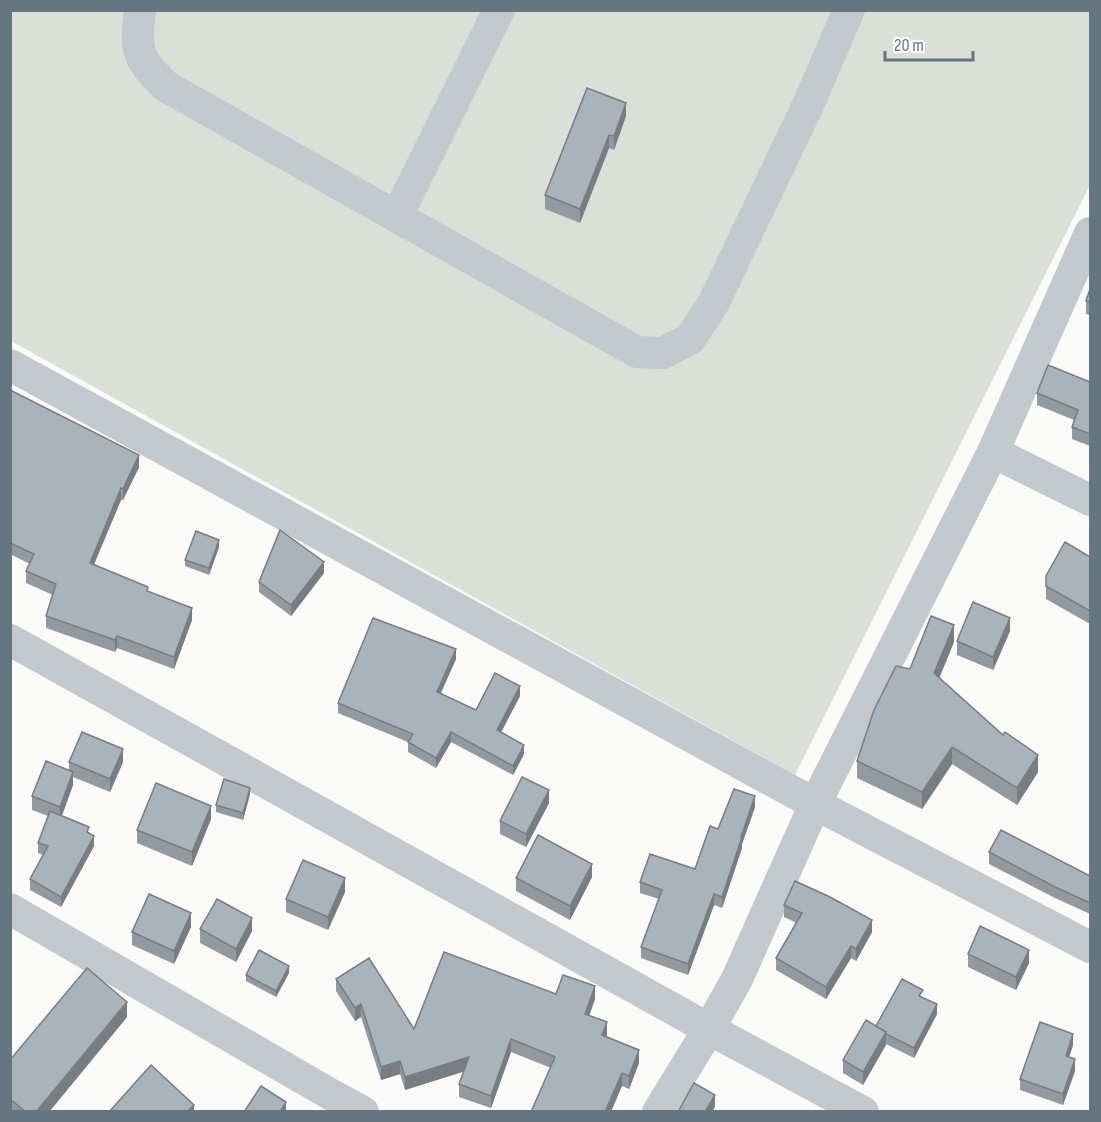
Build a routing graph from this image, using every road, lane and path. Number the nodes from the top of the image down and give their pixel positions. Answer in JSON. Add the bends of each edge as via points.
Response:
{"nodes":[{"id":1,"x":140,"y":10,"type":"edge"},
{"id":2,"x":499,"y":10,"type":"edge"},
{"id":3,"x":849,"y":10,"type":"edge"},
{"id":4,"x":397,"y":216,"type":"junction"},
{"id":5,"x":1090,"y":233,"type":"edge"},
{"id":6,"x":10,"y":365,"type":"edge"},
{"id":7,"x":993,"y":452,"type":"junction"},
{"id":8,"x":1090,"y":500,"type":"edge"},
{"id":9,"x":10,"y":640,"type":"edge"},
{"id":10,"x":815,"y":804,"type":"junction"},
{"id":11,"x":10,"y":909,"type":"edge"},
{"id":12,"x":1090,"y":947,"type":"edge"},
{"id":13,"x":709,"y":1029,"type":"junction"},
{"id":14,"x":363,"y":1112,"type":"edge"},
{"id":15,"x":658,"y":1112,"type":"edge"},
{"id":16,"x":863,"y":1112,"type":"edge"}],
"edges":[{"from":1,"to":4,"type":"street","via":[[139,52],[148,69],[167,87]]},
{"from":2,"to":4,"type":"street"},
{"from":3,"to":4,"type":"street","via":[[713,304],[690,339],[663,353],[637,352]]},
{"from":5,"to":7,"type":"street"},
{"from":6,"to":10,"type":"street"},
{"from":7,"to":8,"type":"street"},
{"from":7,"to":10,"type":"street"},
{"from":9,"to":13,"type":"street"},
{"from":10,"to":12,"type":"street"},
{"from":10,"to":13,"type":"street","via":[[737,979]]},
{"from":11,"to":14,"type":"street"},
{"from":13,"to":15,"type":"street"},
{"from":13,"to":16,"type":"street"}]}
